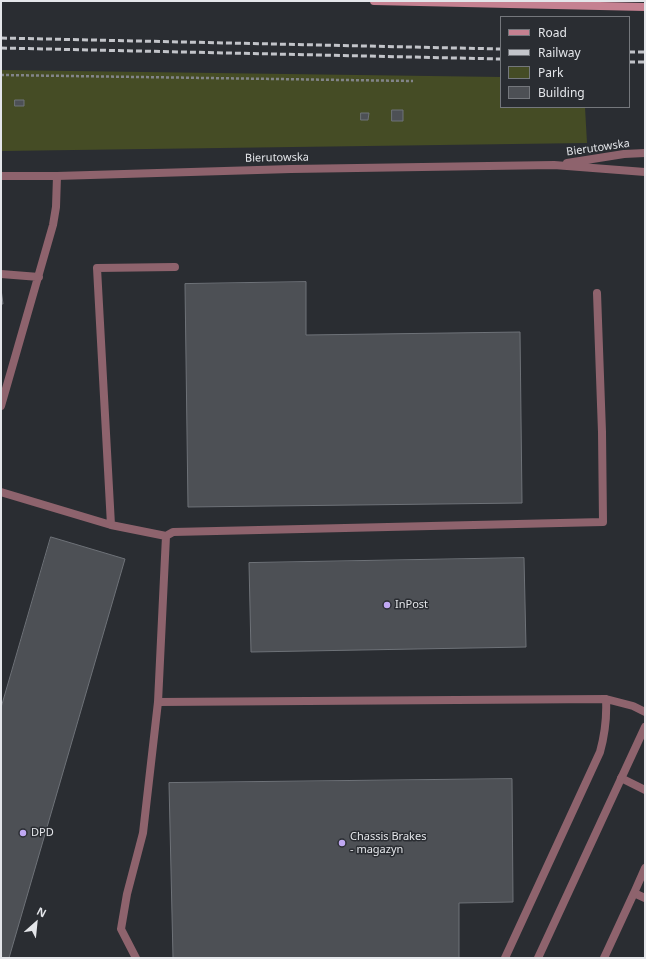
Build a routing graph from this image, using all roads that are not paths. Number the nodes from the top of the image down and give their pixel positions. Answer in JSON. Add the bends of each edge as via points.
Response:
{"nodes":[{"id":1,"x":374,"y":1,"type":"edge"},
{"id":2,"x":645,"y":7,"type":"edge"},
{"id":3,"x":645,"y":153,"type":"edge"},
{"id":4,"x":554,"y":165,"type":"junction"},
{"id":5,"x":645,"y":172,"type":"edge"},
{"id":6,"x":1,"y":176,"type":"edge"},
{"id":7,"x":57,"y":176,"type":"junction"},
{"id":8,"x":175,"y":268,"type":"dead end"},
{"id":9,"x":1,"y":274,"type":"edge"},
{"id":10,"x":39,"y":277,"type":"junction"},
{"id":11,"x":597,"y":293,"type":"dead end"},
{"id":12,"x":1,"y":406,"type":"edge"},
{"id":13,"x":1,"y":492,"type":"edge"},
{"id":14,"x":111,"y":525,"type":"junction"},
{"id":15,"x":166,"y":536,"type":"junction"},
{"id":16,"x":606,"y":699,"type":"junction"},
{"id":17,"x":158,"y":702,"type":"junction"},
{"id":18,"x":645,"y":712,"type":"edge"},
{"id":19,"x":645,"y":727,"type":"edge"},
{"id":20,"x":621,"y":778,"type":"junction"},
{"id":21,"x":645,"y":790,"type":"edge"},
{"id":22,"x":645,"y":868,"type":"edge"},
{"id":23,"x":634,"y":893,"type":"junction"},
{"id":24,"x":645,"y":898,"type":"edge"},
{"id":25,"x":136,"y":958,"type":"edge"},
{"id":26,"x":505,"y":958,"type":"edge"},
{"id":27,"x":538,"y":958,"type":"edge"},
{"id":28,"x":604,"y":958,"type":"edge"}],
"edges":[{"from":1,"to":2,"type":"main road"},
{"from":3,"to":4,"type":"street","name":"Bierutowska"},
{"from":4,"to":5,"type":"street","name":"Bierutowska"},
{"from":4,"to":7,"type":"street","name":"Bierutowska"},
{"from":6,"to":7,"type":"street","name":"Bierutowska"},
{"from":7,"to":10,"type":"street","via":[[56,207]]},
{"from":8,"to":14,"type":"street","via":[[97,268]]},
{"from":9,"to":10,"type":"street"},
{"from":10,"to":12,"type":"street","via":[[24,320]]},
{"from":11,"to":15,"type":"street","via":[[603,522],[173,532]]},
{"from":13,"to":14,"type":"street"},
{"from":14,"to":15,"type":"street"},
{"from":15,"to":17,"type":"street"},
{"from":16,"to":17,"type":"street"},
{"from":16,"to":18,"type":"street","via":[[634,706]]},
{"from":16,"to":26,"type":"street","via":[[605,735],[600,752]]},
{"from":17,"to":25,"type":"street","via":[[143,833],[120,929]]},
{"from":19,"to":20,"type":"street"},
{"from":20,"to":21,"type":"street"},
{"from":20,"to":27,"type":"street"},
{"from":22,"to":23,"type":"street"},
{"from":23,"to":24,"type":"street"},
{"from":23,"to":28,"type":"street"}]}
